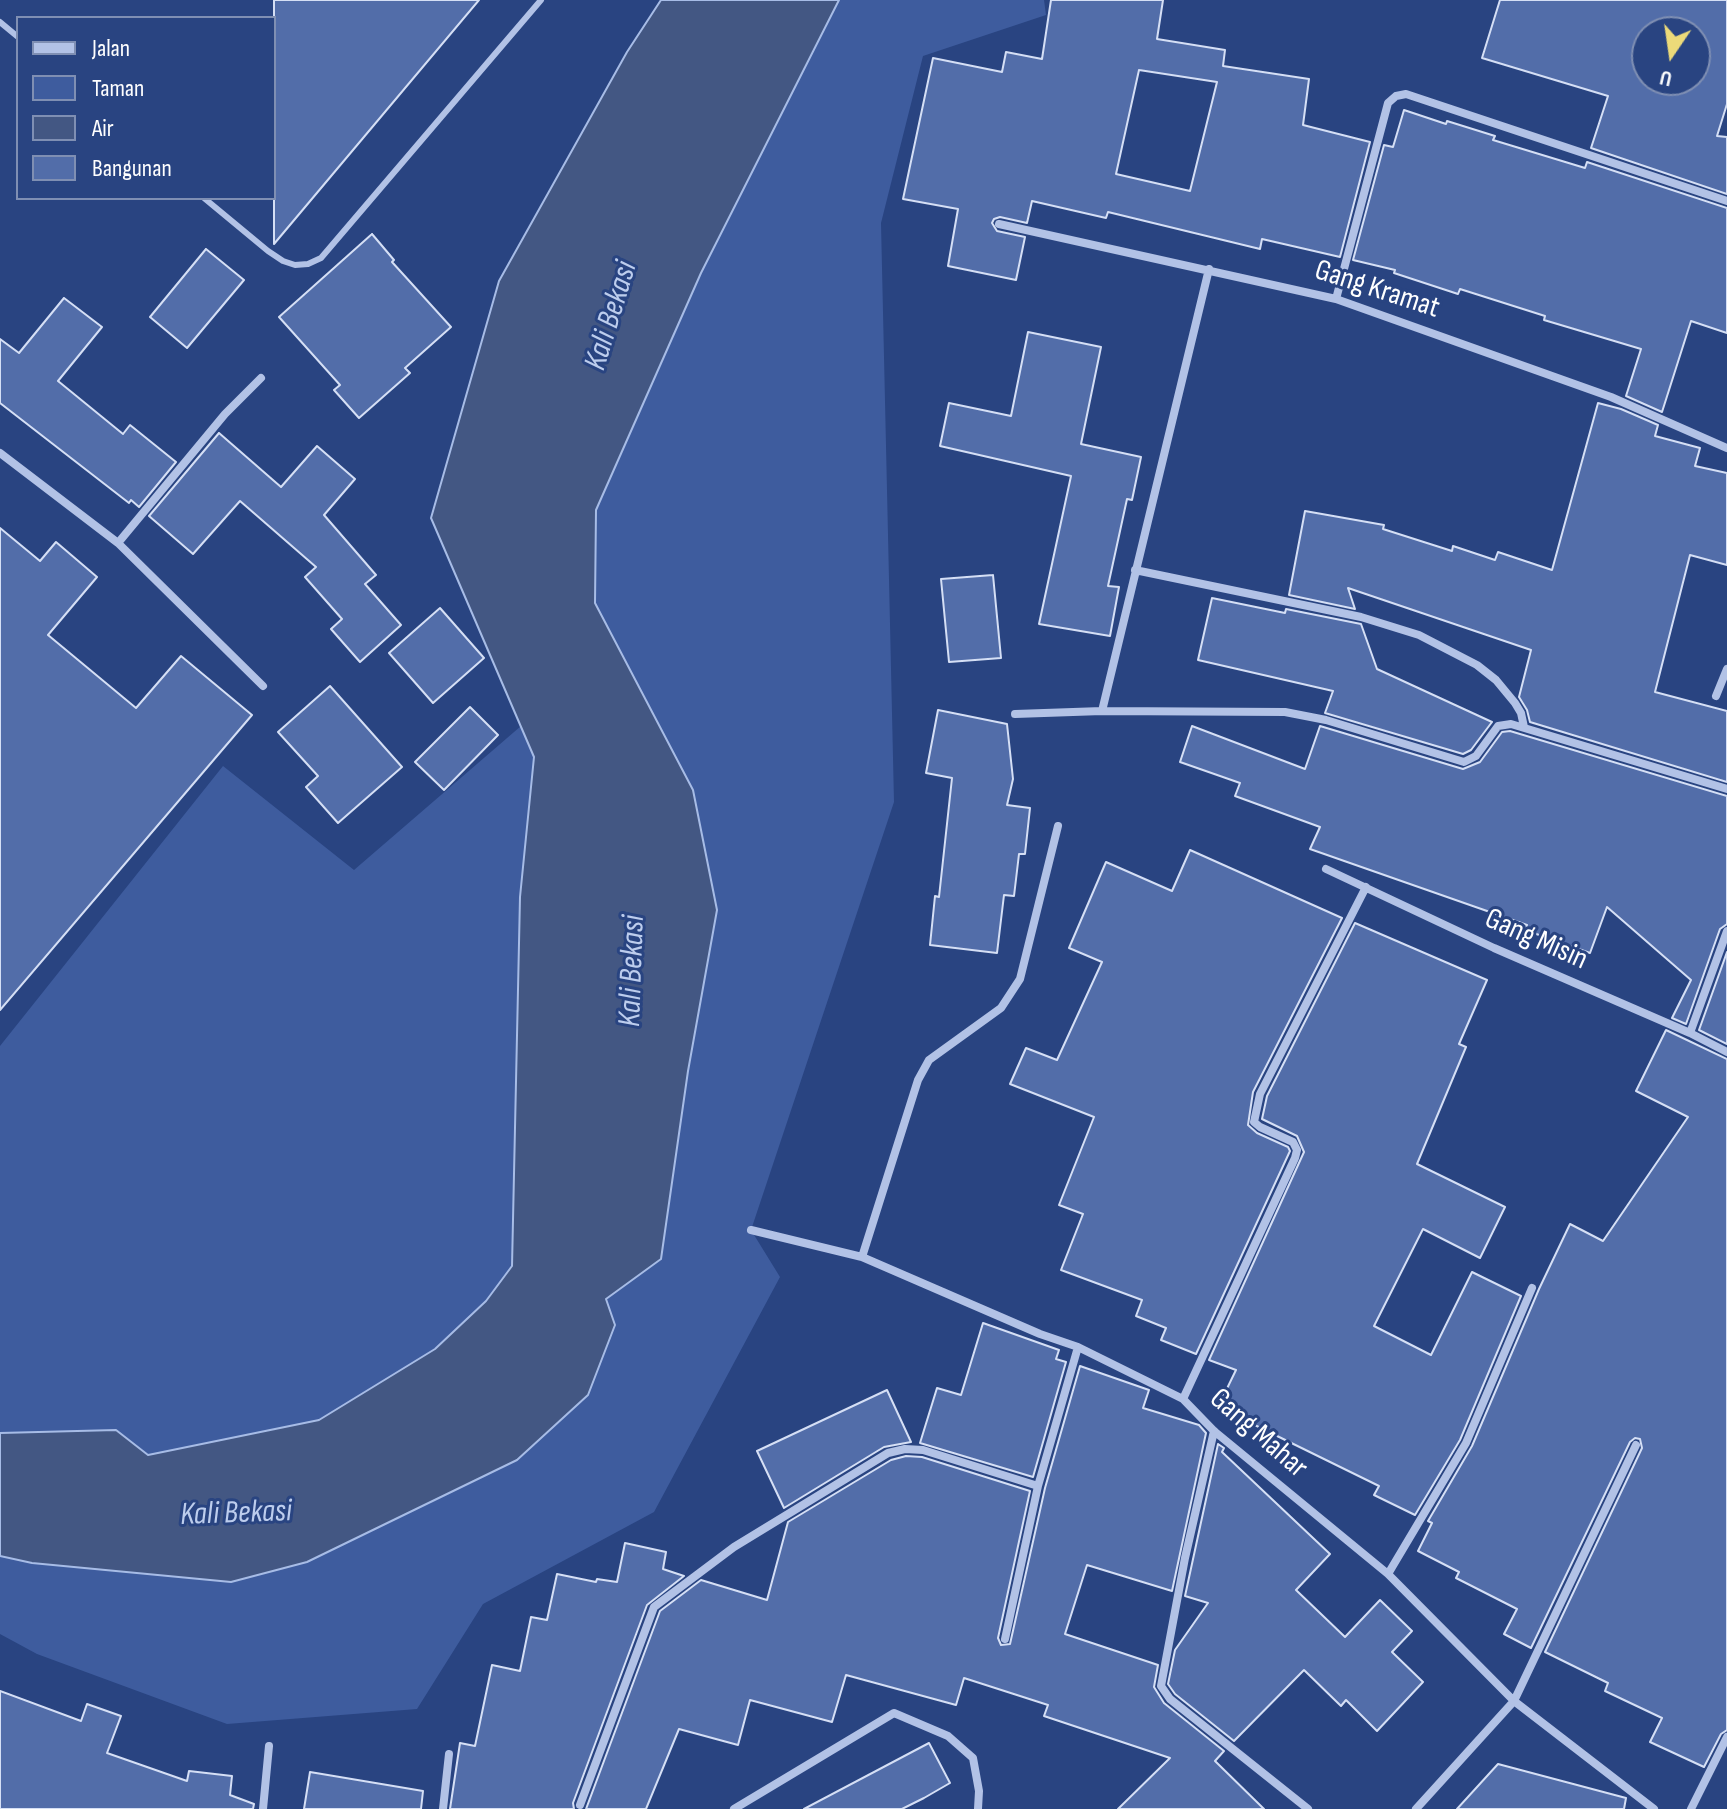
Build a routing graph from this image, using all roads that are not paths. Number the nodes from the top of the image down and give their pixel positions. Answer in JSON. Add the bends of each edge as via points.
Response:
{"nodes":[{"id":1,"x":541,"y":0,"type":"edge"},
{"id":2,"x":0,"y":22,"type":"edge"},
{"id":3,"x":16,"y":35,"type":"edge"},
{"id":4,"x":206,"y":200,"type":"edge"},
{"id":5,"x":1727,"y":201,"type":"edge"},
{"id":6,"x":999,"y":224,"type":"dead end"},
{"id":7,"x":1209,"y":269,"type":"junction"},
{"id":8,"x":1336,"y":299,"type":"junction"},
{"id":9,"x":261,"y":378,"type":"dead end"},
{"id":10,"x":1727,"y":448,"type":"edge"},
{"id":11,"x":0,"y":453,"type":"edge"},
{"id":12,"x":118,"y":543,"type":"junction"},
{"id":13,"x":1135,"y":570,"type":"junction"},
{"id":14,"x":1727,"y":669,"type":"edge"},
{"id":15,"x":263,"y":686,"type":"dead end"},
{"id":16,"x":1716,"y":696,"type":"dead end"},
{"id":17,"x":1102,"y":711,"type":"junction"},
{"id":18,"x":1015,"y":714,"type":"dead end"},
{"id":19,"x":1524,"y":727,"type":"junction"},
{"id":20,"x":1727,"y":789,"type":"edge"},
{"id":21,"x":1058,"y":826,"type":"dead end"},
{"id":22,"x":1326,"y":869,"type":"dead end"},
{"id":23,"x":1366,"y":887,"type":"junction"},
{"id":24,"x":1727,"y":931,"type":"edge"},
{"id":25,"x":1690,"y":1033,"type":"junction"},
{"id":26,"x":1727,"y":1052,"type":"edge"},
{"id":27,"x":751,"y":1230,"type":"dead end"},
{"id":28,"x":862,"y":1257,"type":"junction"},
{"id":29,"x":1532,"y":1288,"type":"dead end"},
{"id":30,"x":1078,"y":1347,"type":"junction"},
{"id":31,"x":1183,"y":1399,"type":"junction"},
{"id":32,"x":1214,"y":1431,"type":"junction"},
{"id":33,"x":1636,"y":1445,"type":"dead end"},
{"id":34,"x":1038,"y":1486,"type":"junction"},
{"id":35,"x":1388,"y":1574,"type":"junction"},
{"id":36,"x":1005,"y":1639,"type":"dead end"},
{"id":37,"x":1514,"y":1701,"type":"junction"},
{"id":38,"x":1727,"y":1737,"type":"edge"},
{"id":39,"x":269,"y":1746,"type":"dead end"},
{"id":40,"x":449,"y":1754,"type":"dead end"},
{"id":41,"x":580,"y":1805,"type":"dead end"},
{"id":42,"x":263,"y":1809,"type":"edge"},
{"id":43,"x":443,"y":1809,"type":"edge"},
{"id":44,"x":734,"y":1809,"type":"edge"},
{"id":45,"x":978,"y":1809,"type":"edge"},
{"id":46,"x":1308,"y":1809,"type":"edge"},
{"id":47,"x":1416,"y":1809,"type":"edge"},
{"id":48,"x":1654,"y":1809,"type":"edge"},
{"id":49,"x":1691,"y":1809,"type":"edge"}],
"edges":[{"from":1,"to":4,"type":"lane","via":[[321,258],[308,264],[283,261]]},
{"from":2,"to":3,"type":"lane"},
{"from":5,"to":8,"type":"street","via":[[1406,94],[1396,96],[1388,103]]},
{"from":6,"to":7,"type":"street","name":"Gang Kramat"},
{"from":7,"to":8,"type":"street","name":"Gang Kramat"},
{"from":7,"to":13,"type":"street"},
{"from":8,"to":10,"type":"street","name":"Gang Kramat","via":[[1611,397]]},
{"from":9,"to":12,"type":"street"},
{"from":11,"to":12,"type":"street"},
{"from":12,"to":15,"type":"street"},
{"from":13,"to":17,"type":"street"},
{"from":13,"to":19,"type":"street","via":[[1361,617],[1419,635],[1496,680],[1515,703]]},
{"from":14,"to":16,"type":"street"},
{"from":17,"to":18,"type":"street"},
{"from":17,"to":19,"type":"street","via":[[1285,712],[1464,762],[1476,756],[1498,726]]},
{"from":19,"to":20,"type":"street"},
{"from":21,"to":28,"type":"street","via":[[1020,979],[1001,1008],[929,1060]]},
{"from":22,"to":23,"type":"street","name":"Gang Misin"},
{"from":23,"to":25,"type":"street","name":"Gang Misin"},
{"from":23,"to":31,"type":"street","via":[[1260,1094],[1254,1122],[1293,1142],[1295,1158]]},
{"from":24,"to":25,"type":"street"},
{"from":25,"to":26,"type":"street","name":"Gang Misin"},
{"from":27,"to":28,"type":"street","name":"Gang Mahar"},
{"from":28,"to":30,"type":"street","name":"Gang Mahar"},
{"from":29,"to":35,"type":"street","via":[[1466,1443]]},
{"from":30,"to":31,"type":"street","name":"Gang Mahar"},
{"from":30,"to":34,"type":"street"},
{"from":31,"to":32,"type":"street","name":"Gang Mahar"},
{"from":32,"to":35,"type":"street","name":"Gang Mahar"},
{"from":32,"to":46,"type":"street","via":[[1161,1686],[1170,1699]]},
{"from":33,"to":37,"type":"street"},
{"from":34,"to":36,"type":"street"},
{"from":34,"to":41,"type":"street","via":[[905,1449],[888,1453],[734,1547],[650,1612]]},
{"from":35,"to":37,"type":"street","name":"Gang Mahar"},
{"from":37,"to":47,"type":"street"},
{"from":37,"to":48,"type":"street","name":"Gang Mahar"},
{"from":38,"to":49,"type":"street"},
{"from":39,"to":42,"type":"street"},
{"from":40,"to":43,"type":"street"},
{"from":44,"to":45,"type":"street","via":[[894,1713],[948,1736],[973,1758]]}]}
